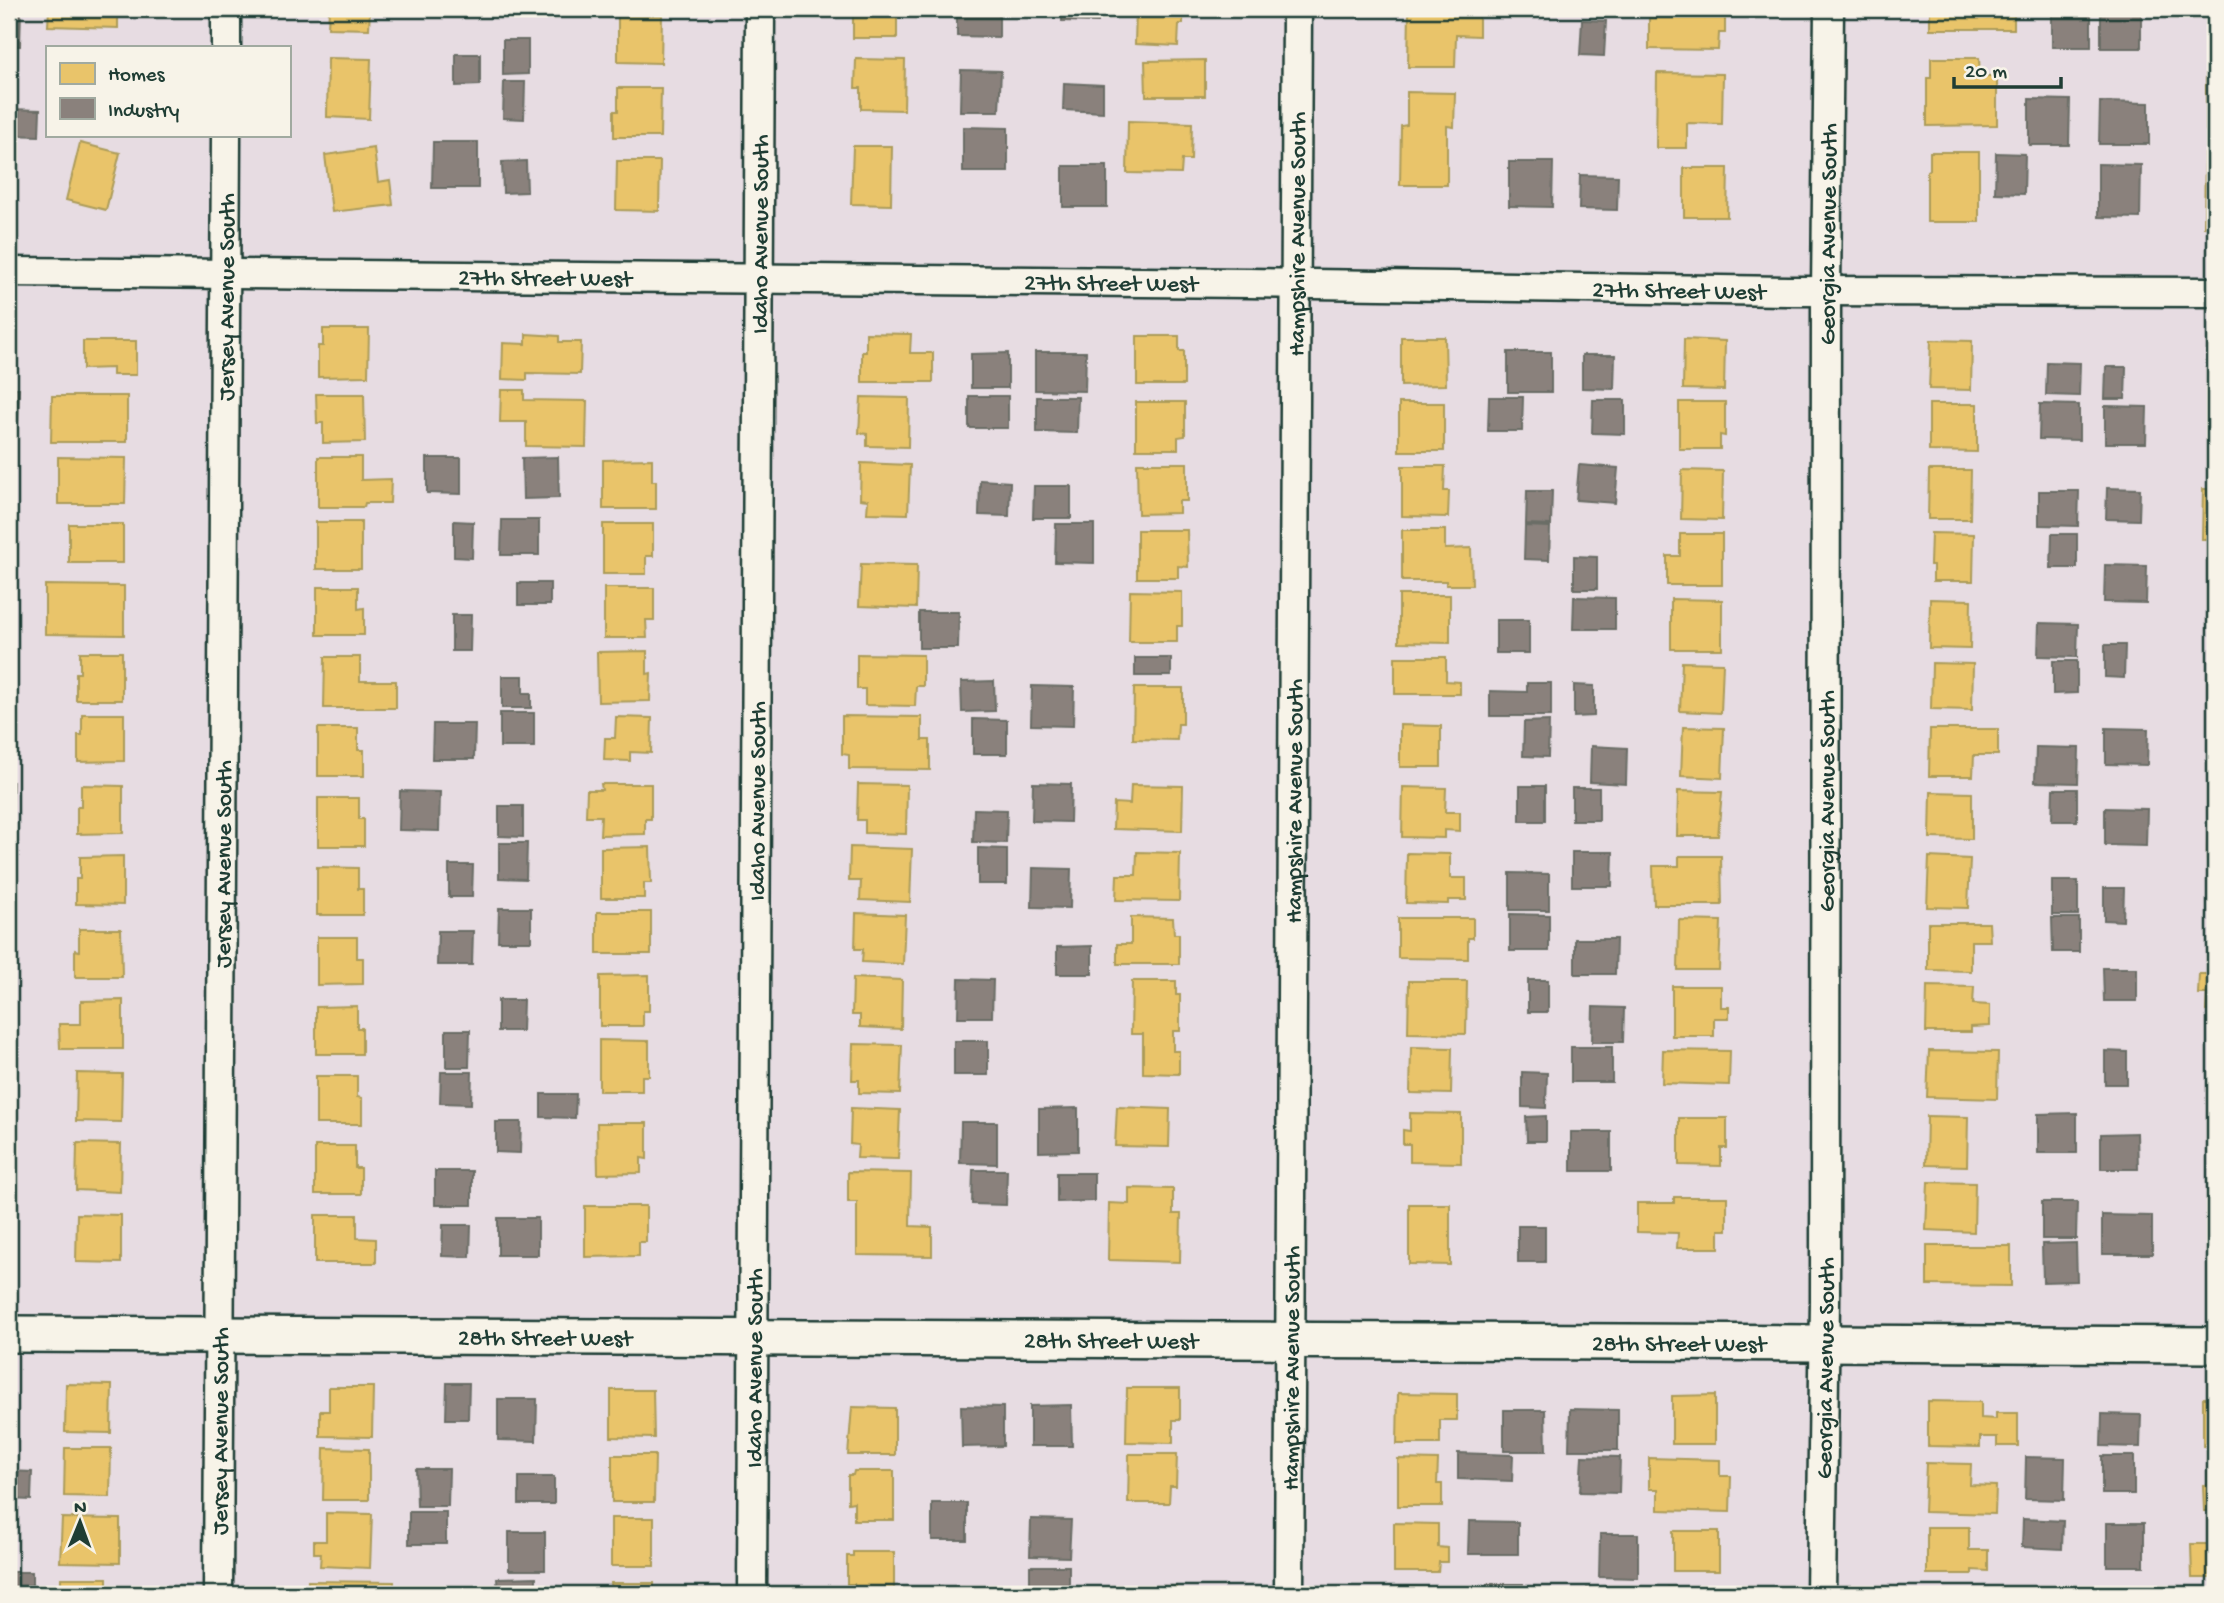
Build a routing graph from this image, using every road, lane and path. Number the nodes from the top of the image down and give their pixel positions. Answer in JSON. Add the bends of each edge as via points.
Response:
{"nodes":[{"id":1,"x":226,"y":9,"type":"edge"},
{"id":2,"x":760,"y":9,"type":"edge"},
{"id":3,"x":1297,"y":9,"type":"edge"},
{"id":4,"x":1829,"y":9,"type":"edge"},
{"id":5,"x":226,"y":46,"type":"edge"},
{"id":6,"x":226,"y":136,"type":"edge"},
{"id":7,"x":9,"y":272,"type":"edge"},
{"id":8,"x":225,"y":275,"type":"junction"},
{"id":9,"x":759,"y":279,"type":"junction"},
{"id":10,"x":1296,"y":284,"type":"junction"},
{"id":11,"x":1826,"y":291,"type":"junction"},
{"id":12,"x":2215,"y":292,"type":"edge"},
{"id":13,"x":9,"y":1334,"type":"edge"},
{"id":14,"x":219,"y":1336,"type":"junction"},
{"id":15,"x":753,"y":1340,"type":"junction"},
{"id":16,"x":1291,"y":1340,"type":"junction"},
{"id":17,"x":1823,"y":1344,"type":"junction"},
{"id":18,"x":2215,"y":1345,"type":"edge"},
{"id":19,"x":218,"y":1594,"type":"edge"},
{"id":20,"x":752,"y":1594,"type":"edge"},
{"id":21,"x":1289,"y":1594,"type":"edge"},
{"id":22,"x":1821,"y":1594,"type":"edge"}],
"edges":[{"from":1,"to":5,"type":"street"},
{"from":2,"to":9,"type":"street","name":"Idaho Avenue South"},
{"from":3,"to":10,"type":"street","name":"Hampshire Avenue South"},
{"from":4,"to":11,"type":"street","name":"Georgia Avenue South"},
{"from":6,"to":8,"type":"street","name":"Jersey Avenue South"},
{"from":7,"to":8,"type":"street","name":"27th Street West"},
{"from":8,"to":9,"type":"street","name":"27th Street West"},
{"from":8,"to":14,"type":"street","name":"Jersey Avenue South"},
{"from":9,"to":10,"type":"street","name":"27th Street West"},
{"from":9,"to":15,"type":"street","name":"Idaho Avenue South"},
{"from":10,"to":11,"type":"street","name":"27th Street West"},
{"from":10,"to":16,"type":"street","name":"Hampshire Avenue South"},
{"from":11,"to":12,"type":"street","name":"27th Street West"},
{"from":11,"to":17,"type":"street","name":"Georgia Avenue South"},
{"from":13,"to":14,"type":"street","name":"28th Street West"},
{"from":14,"to":15,"type":"street","name":"28th Street West"},
{"from":14,"to":19,"type":"street","name":"Jersey Avenue South"},
{"from":15,"to":16,"type":"street","name":"28th Street West"},
{"from":15,"to":20,"type":"street","name":"Idaho Avenue South"},
{"from":16,"to":17,"type":"street","name":"28th Street West"},
{"from":16,"to":21,"type":"street","name":"Hampshire Avenue South"},
{"from":17,"to":18,"type":"street","name":"28th Street West"},
{"from":17,"to":22,"type":"street","name":"Georgia Avenue South"}]}
